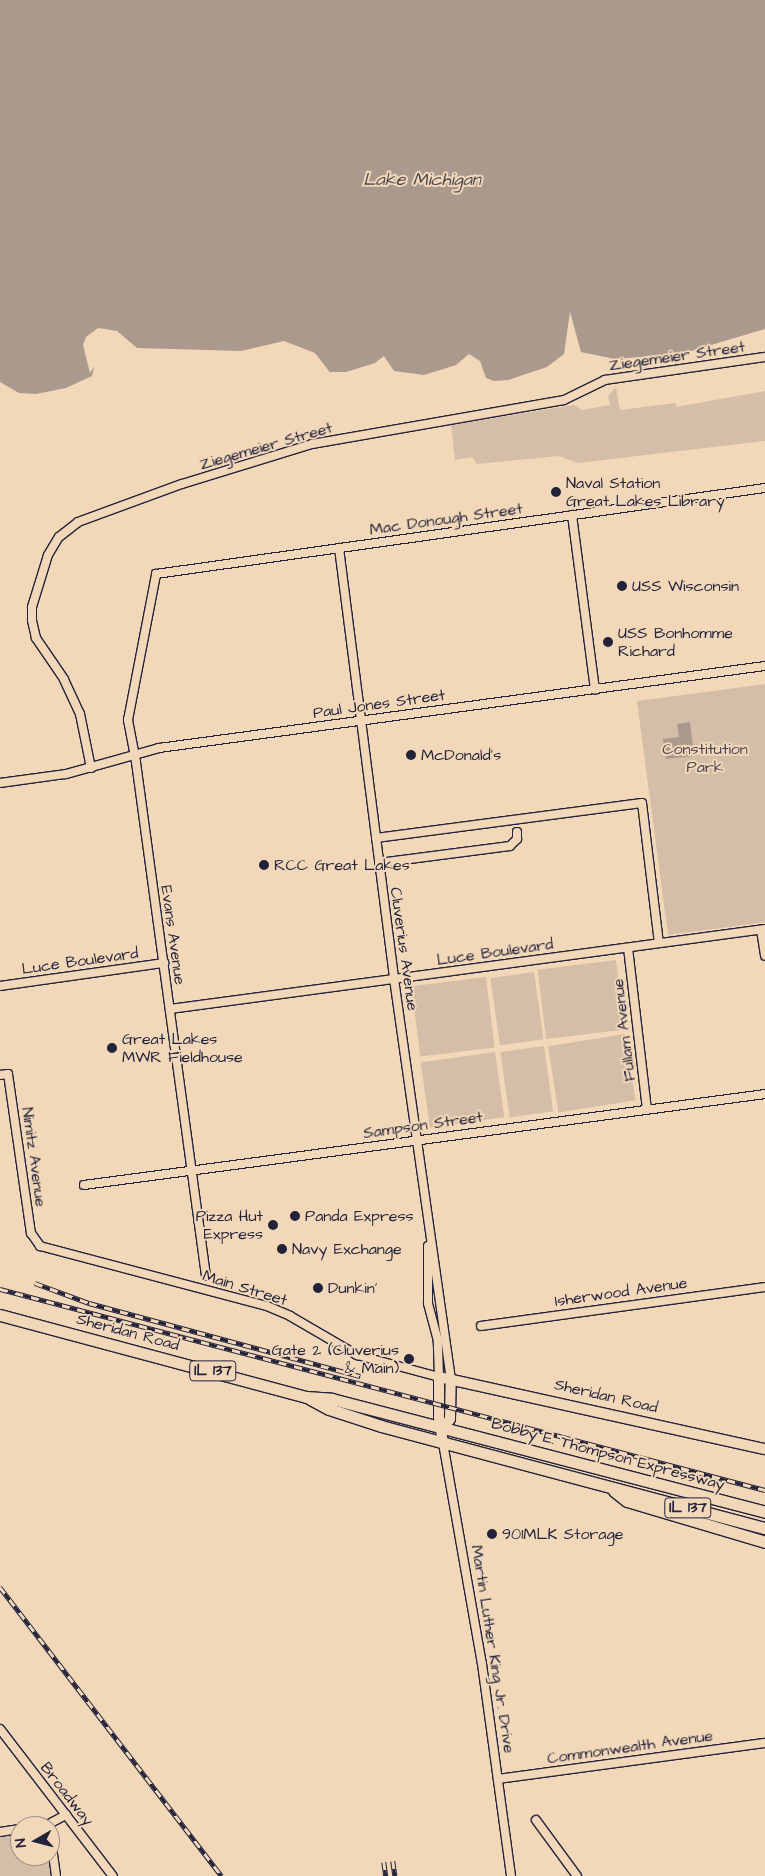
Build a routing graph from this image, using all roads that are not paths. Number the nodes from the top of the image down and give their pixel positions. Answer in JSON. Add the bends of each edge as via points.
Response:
{"nodes":[{"id":1,"x":765,"y":357,"type":"edge"},
{"id":2,"x":765,"y":488,"type":"edge"},
{"id":3,"x":572,"y":515,"type":"junction"},
{"id":4,"x":338,"y":548,"type":"junction"},
{"id":5,"x":151,"y":599,"type":"joint"},
{"id":6,"x":765,"y":666,"type":"edge"},
{"id":7,"x":595,"y":689,"type":"junction"},
{"id":8,"x":361,"y":720,"type":"junction"},
{"id":9,"x":135,"y":755,"type":"junction"},
{"id":10,"x":91,"y":768,"type":"junction"},
{"id":11,"x":0,"y":783,"type":"edge"},
{"id":12,"x":517,"y":832,"type":"dead end"},
{"id":13,"x":376,"y":838,"type":"junction"},
{"id":14,"x":379,"y":863,"type":"junction"},
{"id":15,"x":763,"y":929,"type":"edge"},
{"id":16,"x":658,"y":944,"type":"junction"},
{"id":17,"x":628,"y":948,"type":"junction"},
{"id":18,"x":765,"y":956,"type":"edge"},
{"id":19,"x":164,"y":963,"type":"junction"},
{"id":20,"x":394,"y":979,"type":"junction"},
{"id":21,"x":0,"y":986,"type":"edge"},
{"id":22,"x":170,"y":1009,"type":"junction"},
{"id":23,"x":4,"y":1074,"type":"edge"},
{"id":24,"x":765,"y":1094,"type":"edge"},
{"id":25,"x":648,"y":1110,"type":"junction"},
{"id":26,"x":417,"y":1140,"type":"junction"},
{"id":27,"x":191,"y":1170,"type":"junction"},
{"id":28,"x":84,"y":1185,"type":"dead end"},
{"id":29,"x":429,"y":1234,"type":"junction"},
{"id":30,"x":35,"y":1244,"type":"joint"},
{"id":31,"x":206,"y":1276,"type":"dead end"},
{"id":32,"x":765,"y":1287,"type":"edge"},
{"id":33,"x":0,"y":1315,"type":"edge"},
{"id":34,"x":481,"y":1326,"type":"dead end"},
{"id":35,"x":439,"y":1377,"type":"junction"},
{"id":36,"x":451,"y":1380,"type":"junction"},
{"id":37,"x":306,"y":1397,"type":"junction"},
{"id":38,"x":443,"y":1428,"type":"junction"},
{"id":39,"x":443,"y":1443,"type":"junction"},
{"id":40,"x":765,"y":1449,"type":"edge"},
{"id":41,"x":611,"y":1488,"type":"junction"},
{"id":42,"x":765,"y":1512,"type":"edge"},
{"id":43,"x":765,"y":1528,"type":"edge"},
{"id":44,"x":765,"y":1542,"type":"edge"},
{"id":45,"x":0,"y":1728,"type":"edge"},
{"id":46,"x":765,"y":1743,"type":"edge"},
{"id":47,"x":498,"y":1779,"type":"junction"},
{"id":48,"x":66,"y":1815,"type":"junction"},
{"id":49,"x":60,"y":1819,"type":"edge"},
{"id":50,"x":536,"y":1820,"type":"dead end"},
{"id":51,"x":113,"y":1876,"type":"edge"},
{"id":52,"x":511,"y":1876,"type":"edge"},
{"id":53,"x":577,"y":1876,"type":"edge"}],
"edges":[{"from":1,"to":10,"type":"street","name":"Ziegemeier Street","via":[[605,380],[564,400],[312,444],[182,484],[78,522],[59,537],[48,555],[32,607],[32,620],[36,638],[64,679],[80,714]]},
{"from":2,"to":3,"type":"street","name":"Mac Donough Street"},
{"from":3,"to":4,"type":"street","name":"Mac Donough Street"},
{"from":3,"to":7,"type":"street"},
{"from":4,"to":5,"type":"street","name":"Mac Donough Street","via":[[156,574]]},
{"from":4,"to":8,"type":"street","name":"Cluverius Avenue"},
{"from":5,"to":9,"type":"street","name":"Evans Avenue","via":[[128,720]]},
{"from":6,"to":7,"type":"street","name":"Paul Jones Street"},
{"from":7,"to":8,"type":"street","name":"Paul Jones Street"},
{"from":8,"to":9,"type":"street","name":"Paul Jones Street","via":[[159,748]]},
{"from":8,"to":13,"type":"street","name":"Cluverius Avenue"},
{"from":9,"to":10,"type":"street","name":"Paul Jones Street"},
{"from":9,"to":19,"type":"street","name":"Evans Avenue"},
{"from":10,"to":11,"type":"street","name":"Paul Jones Street"},
{"from":12,"to":14,"type":"street","via":[[517,839],[510,846]]},
{"from":13,"to":14,"type":"street","name":"Cluverius Avenue"},
{"from":13,"to":16,"type":"street","via":[[642,803]]},
{"from":14,"to":20,"type":"street","name":"Cluverius Avenue"},
{"from":15,"to":16,"type":"street","name":"Luce Boulevard"},
{"from":15,"to":18,"type":"street"},
{"from":16,"to":17,"type":"street","name":"Luce Boulevard"},
{"from":17,"to":20,"type":"street","name":"Luce Boulevard"},
{"from":17,"to":25,"type":"street","name":"Fullam Avenue"},
{"from":19,"to":21,"type":"street","name":"Luce Boulevard"},
{"from":19,"to":22,"type":"street","name":"Evans Avenue"},
{"from":20,"to":22,"type":"street","name":"Luce Boulevard"},
{"from":20,"to":26,"type":"street","name":"Cluverius Avenue"},
{"from":22,"to":27,"type":"street","name":"Evans Avenue"},
{"from":23,"to":30,"type":"street","name":"Nimitz Avenue"},
{"from":24,"to":25,"type":"street","name":"Sampson Street"},
{"from":25,"to":26,"type":"street","name":"Sampson Street"},
{"from":26,"to":27,"type":"street","name":"Sampson Street"},
{"from":26,"to":29,"type":"street","name":"Cluverius Avenue"},
{"from":27,"to":28,"type":"street","name":"Sampson Street"},
{"from":27,"to":31,"type":"street","name":"Evans Avenue"},
{"from":29,"to":35,"type":"street","name":"Cluverius Avenue","via":[[428,1303],[436,1333]]},
{"from":29,"to":36,"type":"street","name":"Cluverius Avenue"},
{"from":30,"to":35,"type":"street","name":"Main Street","via":[[267,1306],[357,1355]]},
{"from":32,"to":34,"type":"street","name":"Isherwood Avenue"},
{"from":33,"to":37,"type":"highway","name":"Sheridan Road","number":"IL 137"},
{"from":35,"to":36,"type":"main road","name":"Sheridan Road"},
{"from":35,"to":38,"type":"main road","name":"Martin Luther King Jr. Drive","via":[[439,1417]]},
{"from":36,"to":38,"type":"main road","name":"Martin Luther King Jr. Drive","via":[[450,1419]]},
{"from":36,"to":40,"type":"main road","name":"Sheridan Road"},
{"from":37,"to":38,"type":"highway","name":"Sheridan Road","number":"IL 137","via":[[332,1398]]},
{"from":37,"to":39,"type":"highway","name":"Sheridan Road","number":"IL 137","via":[[329,1409]]},
{"from":38,"to":39,"type":"main road","name":"Martin Luther King Jr. Drive"},
{"from":38,"to":42,"type":"highway","name":"Bobby E. Thompson Expressway","number":"IL 137"},
{"from":39,"to":41,"type":"highway","name":"Bobby E. Thompson Expressway","number":"IL 137"},
{"from":39,"to":47,"type":"street","name":"Martin Luther King Jr. Drive","via":[[474,1615]]},
{"from":41,"to":43,"type":"highway","name":"Bobby E. Thompson Expressway","number":"IL 137"},
{"from":41,"to":44,"type":"highway","via":[[628,1502]]},
{"from":45,"to":48,"type":"street","name":"Broadway"},
{"from":46,"to":47,"type":"street","name":"Commonwealth Avenue"},
{"from":47,"to":52,"type":"street","name":"Martin Luther King Jr. Drive"},
{"from":48,"to":49,"type":"street"},
{"from":48,"to":51,"type":"street","name":"Broadway"},
{"from":50,"to":53,"type":"street"}]}
